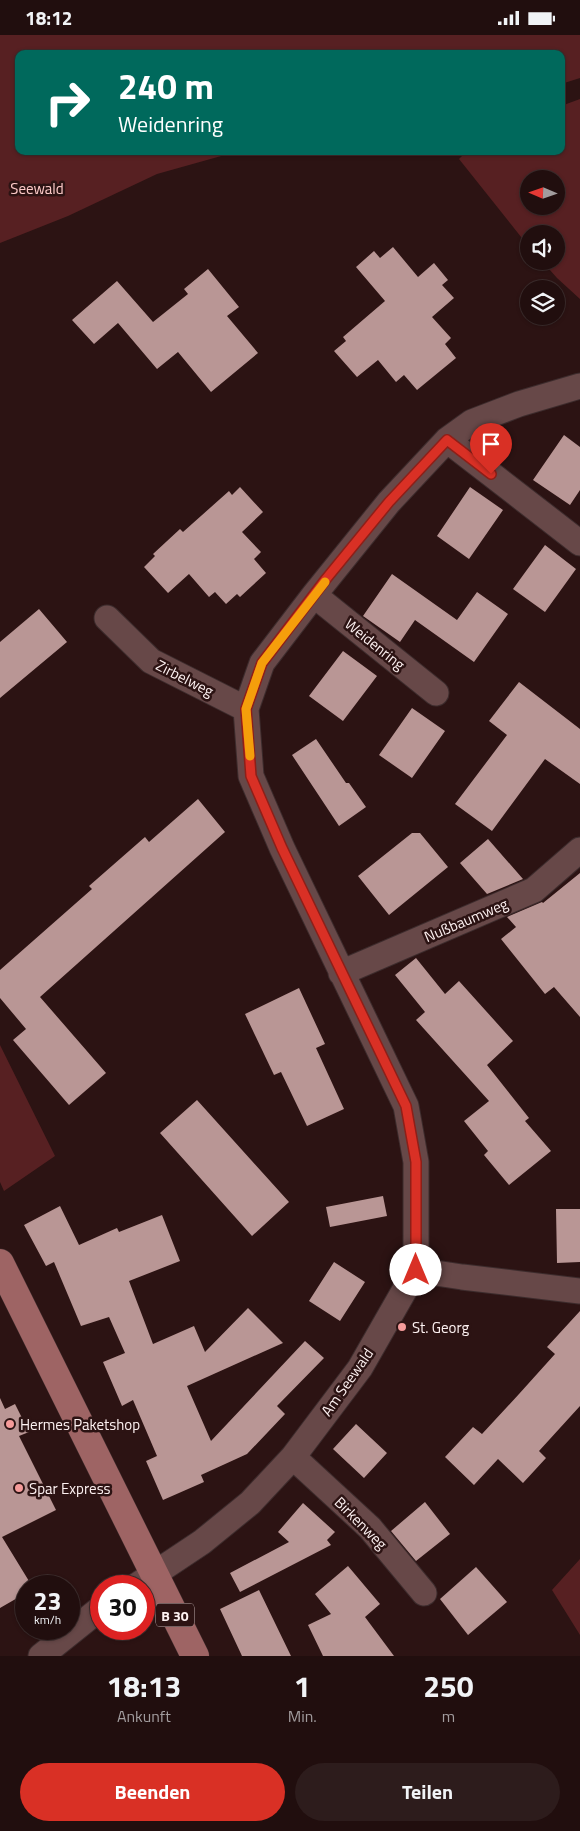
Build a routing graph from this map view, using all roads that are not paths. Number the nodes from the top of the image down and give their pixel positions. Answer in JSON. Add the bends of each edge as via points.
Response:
{"nodes":[{"id":1,"x":580,"y":386,"type":"edge"},
{"id":2,"x":447,"y":440,"type":"junction"},
{"id":3,"x":580,"y":543,"type":"edge"},
{"id":4,"x":314,"y":595,"type":"junction"},
{"id":5,"x":107,"y":618,"type":"dead end"},
{"id":6,"x":436,"y":693,"type":"dead end"},
{"id":7,"x":246,"y":709,"type":"junction"},
{"id":8,"x":580,"y":850,"type":"edge"},
{"id":9,"x":341,"y":973,"type":"junction"},
{"id":10,"x":0,"y":1263,"type":"edge"},
{"id":11,"x":416,"y":1270,"type":"junction"},
{"id":12,"x":580,"y":1291,"type":"edge"},
{"id":13,"x":293,"y":1457,"type":"junction"},
{"id":14,"x":143,"y":1575,"type":"edge"},
{"id":15,"x":153,"y":1575,"type":"edge"},
{"id":16,"x":424,"y":1593,"type":"dead end"},
{"id":17,"x":155,"y":1595,"type":"edge"},
{"id":18,"x":90,"y":1617,"type":"edge"},
{"id":19,"x":41,"y":1656,"type":"edge"},
{"id":20,"x":195,"y":1656,"type":"edge"}],
"edges":[{"from":1,"to":2,"type":"street","via":[[472,422]]},
{"from":2,"to":3,"type":"street"},
{"from":2,"to":4,"type":"street","via":[[389,502]]},
{"from":4,"to":6,"type":"street","name":"Weidenring"},
{"from":4,"to":7,"type":"street","via":[[262,663]]},
{"from":5,"to":7,"type":"street","name":"Zirbelweg","via":[[151,661]]},
{"from":7,"to":9,"type":"street","via":[[251,776]]},
{"from":8,"to":9,"type":"street","name":"Nußbaumweg","via":[[534,890]]},
{"from":9,"to":11,"type":"street","via":[[406,1106],[416,1162]]},
{"from":10,"to":14,"type":"main road","number":"B 30"},
{"from":11,"to":12,"type":"street"},
{"from":11,"to":13,"type":"street","name":"Am Seewald","via":[[360,1368]]},
{"from":13,"to":15,"type":"street","name":"Am Seewald","via":[[250,1503],[195,1547]]},
{"from":13,"to":16,"type":"street","name":"Birkenweg","via":[[370,1528]]},
{"from":17,"to":20,"type":"main road","number":"B 30"},
{"from":18,"to":19,"type":"street"}]}
